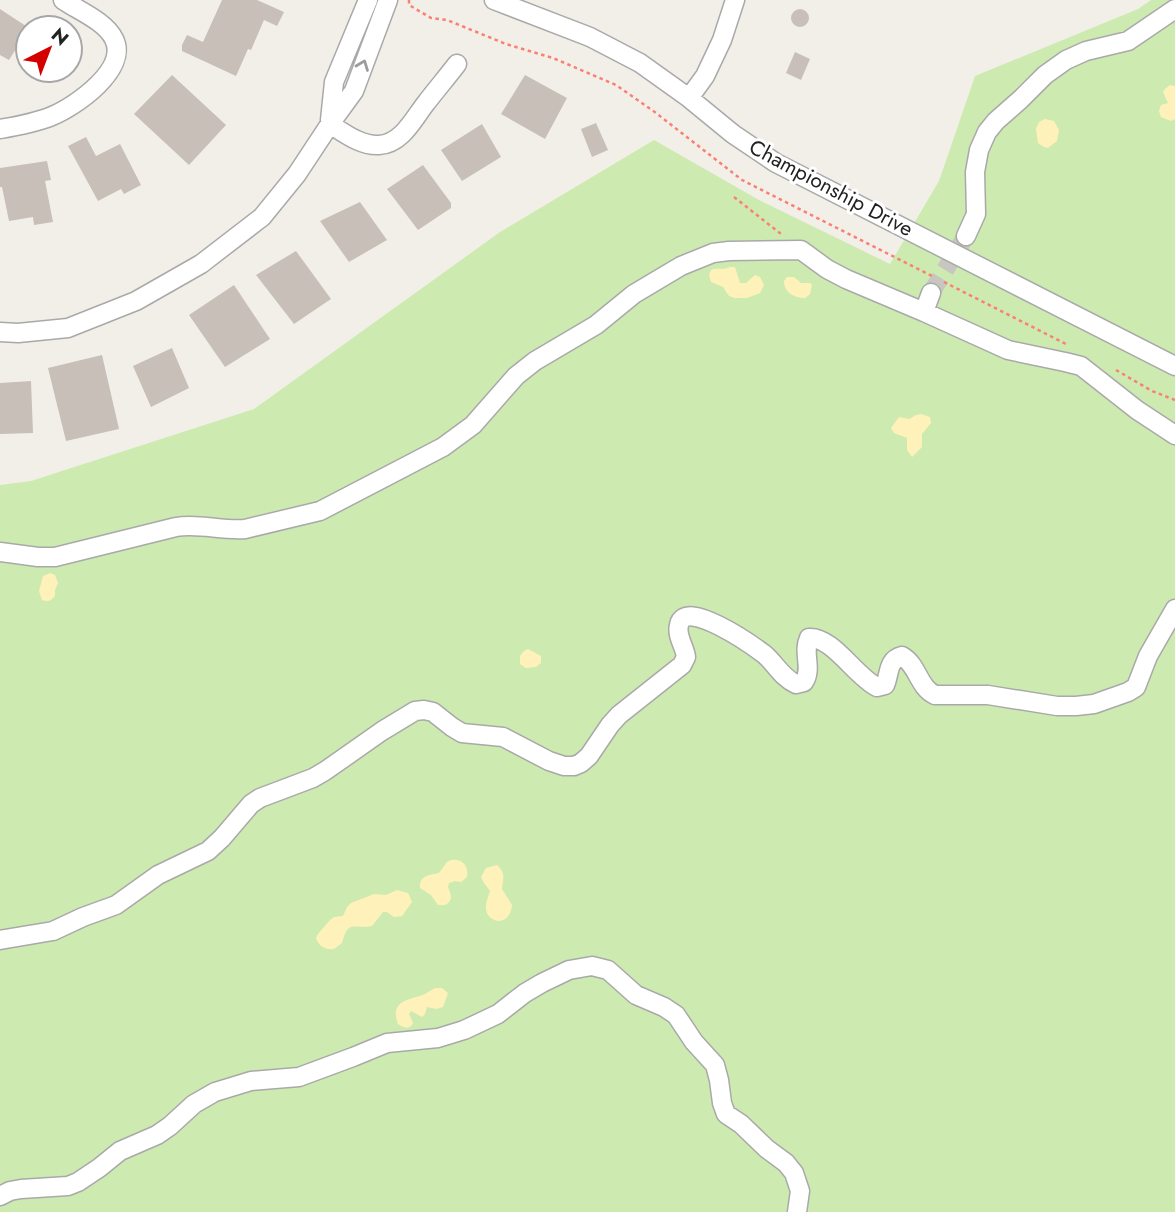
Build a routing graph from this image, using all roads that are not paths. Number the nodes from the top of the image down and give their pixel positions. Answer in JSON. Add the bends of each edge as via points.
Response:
{"nodes":[{"id":1,"x":63,"y":0,"type":"edge"},
{"id":2,"x":368,"y":0,"type":"edge"},
{"id":3,"x":388,"y":0,"type":"edge"},
{"id":4,"x":494,"y":0,"type":"edge"},
{"id":5,"x":735,"y":0,"type":"edge"},
{"id":6,"x":1175,"y":9,"type":"edge"},
{"id":7,"x":457,"y":64,"type":"dead end"},
{"id":8,"x":689,"y":98,"type":"junction"},
{"id":9,"x":330,"y":124,"type":"junction"},
{"id":10,"x":0,"y":129,"type":"edge"},
{"id":11,"x":966,"y":236,"type":"tunnel mouth"},
{"id":12,"x":931,"y":293,"type":"tunnel mouth"},
{"id":13,"x":924,"y":312,"type":"junction"},
{"id":14,"x":0,"y":332,"type":"edge"},
{"id":15,"x":1175,"y":366,"type":"edge"},
{"id":16,"x":1175,"y":435,"type":"edge"},
{"id":17,"x":0,"y":552,"type":"edge"},
{"id":18,"x":1175,"y":609,"type":"edge"},
{"id":19,"x":0,"y":940,"type":"edge"},
{"id":20,"x":0,"y":1196,"type":"edge"},
{"id":21,"x":797,"y":1212,"type":"edge"}],
"edges":[{"from":1,"to":10,"type":"street","via":[[99,23],[115,41],[110,72],[73,105],[54,115]]},
{"from":2,"to":9,"type":"street","via":[[334,82]]},
{"from":9,"to":3,"type":"street","one_way":true,"via":[[354,91]]},
{"from":4,"to":8,"type":"street","name":"Championship Drive","via":[[590,37],[640,63]]},
{"from":5,"to":8,"type":"street","via":[[722,40]]},
{"from":6,"to":11,"type":"street","via":[[1128,41],[1066,60],[996,121],[979,150],[976,214]]},
{"from":7,"to":9,"type":"street","via":[[396,139],[381,145],[365,143]]},
{"from":8,"to":15,"type":"street","name":"Championship Drive","via":[[776,163]]},
{"from":9,"to":14,"type":"street","via":[[262,217],[201,264],[136,301],[68,328]]},
{"from":12,"to":13,"type":"street"},
{"from":13,"to":16,"type":"street","via":[[1008,350],[1081,366]]},
{"from":13,"to":17,"type":"street","via":[[845,279],[801,250],[713,253],[681,265],[535,361],[473,425],[449,443],[329,507],[245,529],[176,527],[55,557]]},
{"from":18,"to":19,"type":"street","via":[[1136,687],[1094,704],[1076,706],[988,695],[935,695],[902,656],[891,663],[885,685],[877,687],[829,645],[813,637],[806,645],[807,678],[796,684],[768,657],[727,630],[701,617],[685,616],[678,626],[686,657],[682,665],[619,715],[581,763],[560,765],[503,737],[462,733],[433,712],[415,711],[313,778],[260,798],[208,850],[164,872],[116,905],[53,930]]},
{"from":20,"to":21,"type":"street","via":[[78,1182],[120,1151],[158,1135],[215,1092],[251,1081],[299,1077],[387,1043],[438,1038],[464,1030],[492,1018],[542,983],[569,970],[592,966],[608,970],[636,995],[676,1015],[715,1065],[726,1114],[794,1173],[800,1191]]}]}
